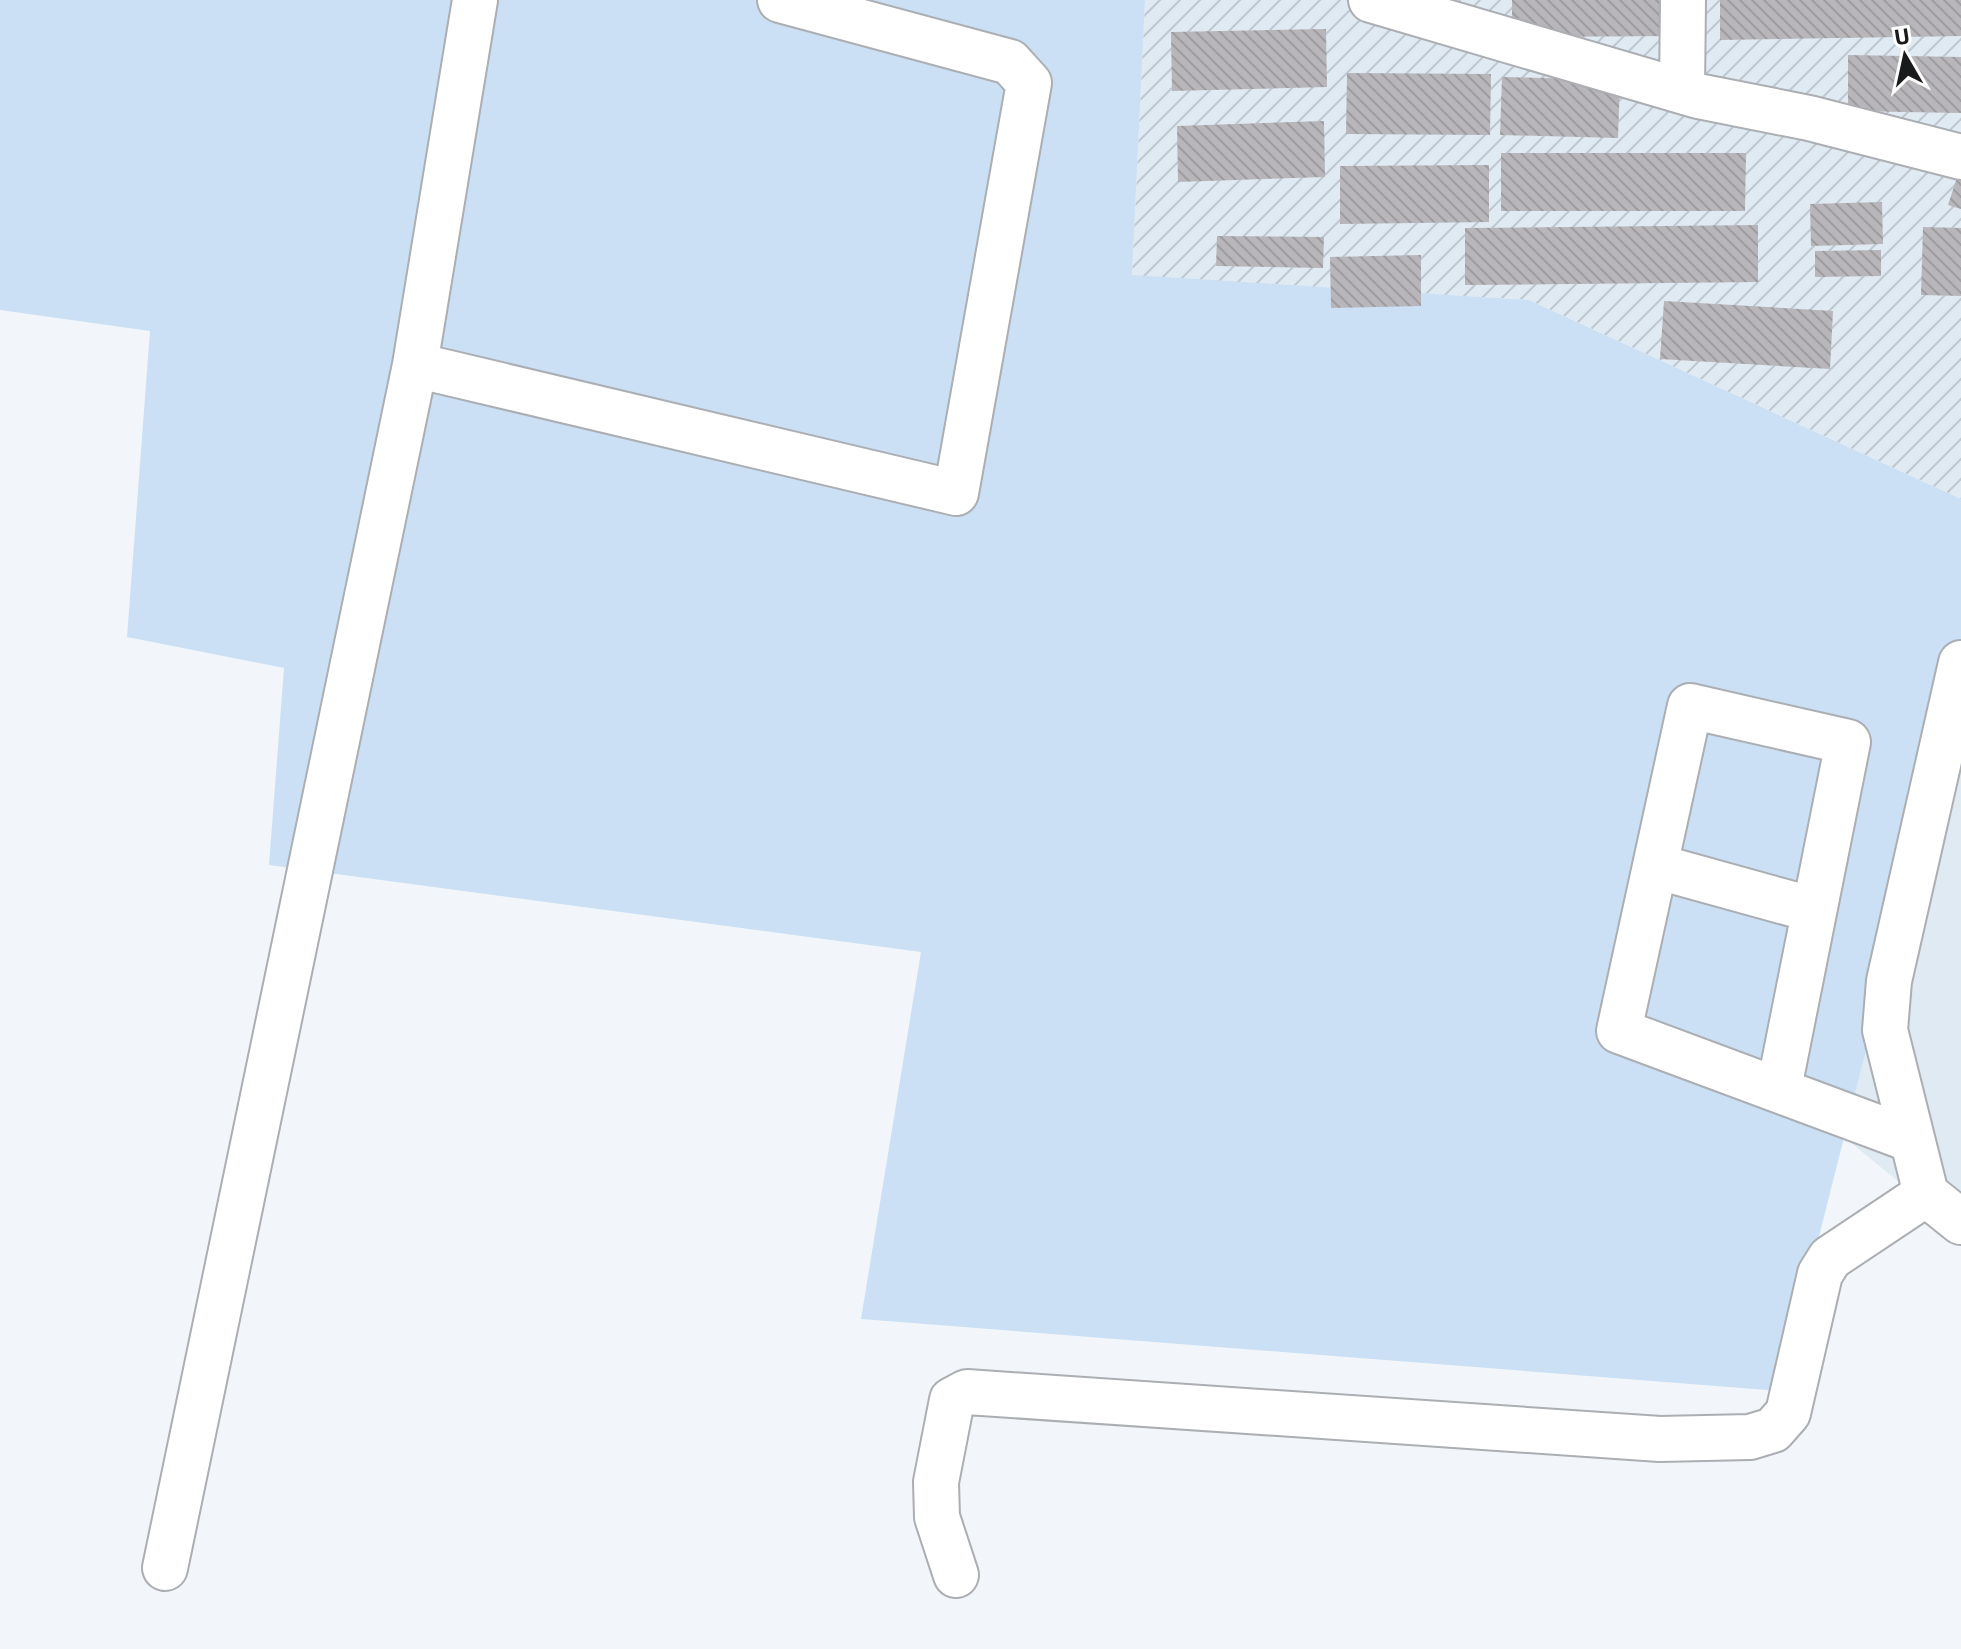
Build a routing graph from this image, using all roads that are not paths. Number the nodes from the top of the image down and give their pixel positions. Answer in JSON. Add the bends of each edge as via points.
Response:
{"nodes":[{"id":1,"x":475,"y":0,"type":"edge"},
{"id":2,"x":780,"y":0,"type":"edge"},
{"id":3,"x":1371,"y":0,"type":"edge"},
{"id":4,"x":1683,"y":0,"type":"edge"},
{"id":5,"x":1682,"y":90,"type":"junction"},
{"id":6,"x":1961,"y":157,"type":"edge"},
{"id":7,"x":415,"y":365,"type":"junction"},
{"id":8,"x":1961,"y":663,"type":"edge"},
{"id":9,"x":1655,"y":866,"type":"junction"},
{"id":10,"x":1814,"y":910,"type":"junction"},
{"id":11,"x":1779,"y":1088,"type":"junction"},
{"id":12,"x":1912,"y":1140,"type":"junction"},
{"id":13,"x":1926,"y":1194,"type":"junction"},
{"id":14,"x":1961,"y":1222,"type":"edge"},
{"id":15,"x":165,"y":1568,"type":"dead end"},
{"id":16,"x":956,"y":1575,"type":"dead end"}],
"edges":[{"from":1,"to":7,"type":"lane"},
{"from":2,"to":7,"type":"lane","via":[[1010,62],[1029,83],[956,493]]},
{"from":3,"to":5,"type":"lane"},
{"from":4,"to":5,"type":"lane"},
{"from":5,"to":6,"type":"lane"},
{"from":7,"to":15,"type":"lane"},
{"from":8,"to":12,"type":"lane","via":[[1885,1008],[1885,1030]]},
{"from":9,"to":10,"type":"lane"},
{"from":9,"to":10,"type":"lane","via":[[1690,706],[1848,742]]},
{"from":9,"to":11,"type":"lane","via":[[1619,1031]]},
{"from":10,"to":11,"type":"lane"},
{"from":11,"to":12,"type":"lane"},
{"from":12,"to":13,"type":"lane"},
{"from":13,"to":14,"type":"lane"},
{"from":13,"to":16,"type":"lane","via":[[1830,1258],[1820,1274],[1788,1413],[1773,1430],[1750,1437],[1660,1439],[967,1392],[952,1400],[936,1482],[937,1517]]}]}
